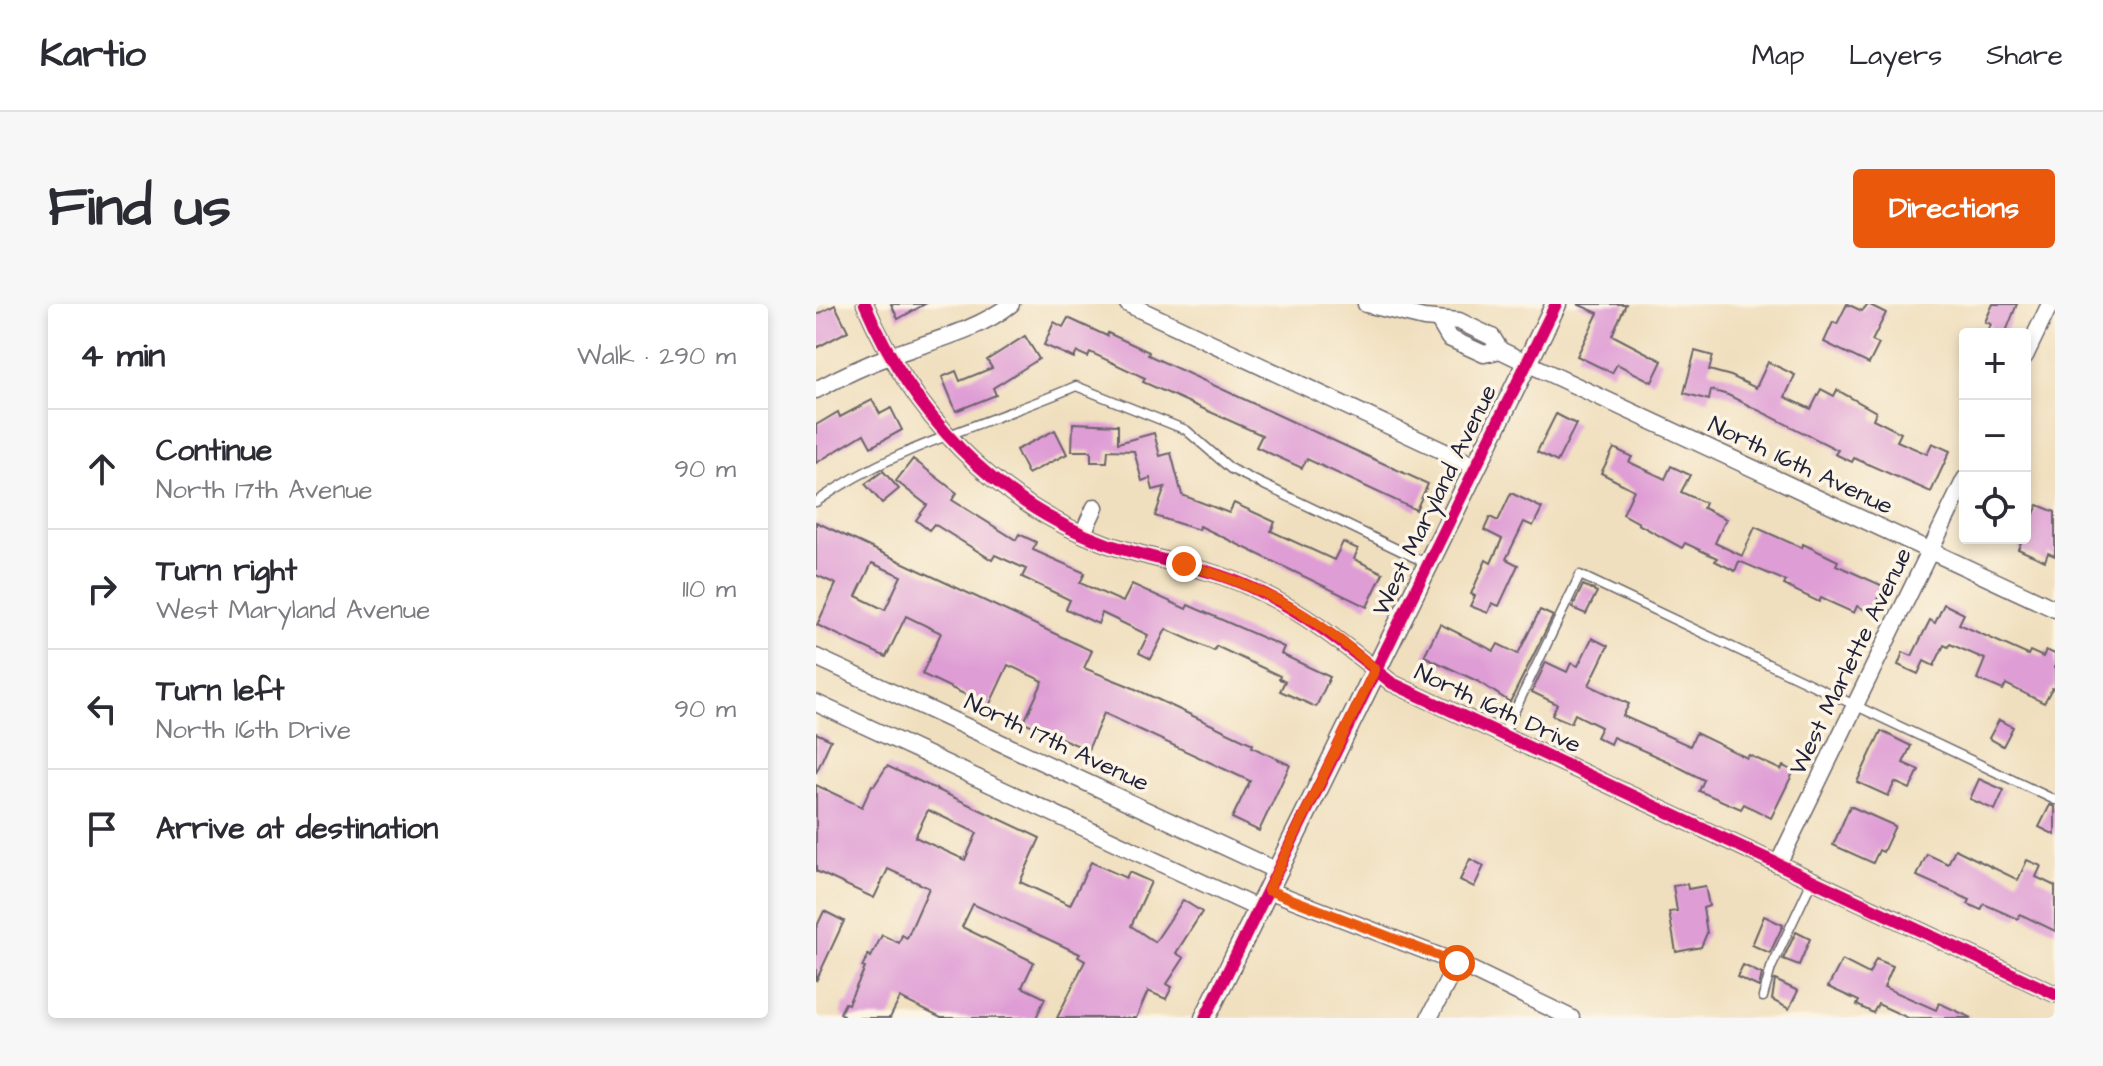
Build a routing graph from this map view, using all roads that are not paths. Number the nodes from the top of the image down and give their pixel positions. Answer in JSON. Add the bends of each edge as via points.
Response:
{"nodes":[{"id":1,"x":865,"y":304,"type":"edge"},
{"id":2,"x":1011,"y":304,"type":"edge"},
{"id":3,"x":1128,"y":304,"type":"edge"},
{"id":4,"x":1366,"y":304,"type":"edge"},
{"id":5,"x":1556,"y":304,"type":"edge"},
{"id":6,"x":2050,"y":304,"type":"edge"},
{"id":7,"x":1439,"y":321,"type":"junction"},
{"id":8,"x":1474,"y":328,"type":"junction"},
{"id":9,"x":2031,"y":344,"type":"edge"},
{"id":10,"x":1465,"y":345,"type":"junction"},
{"id":11,"x":1500,"y":350,"type":"junction"},
{"id":12,"x":889,"y":356,"type":"junction"},
{"id":13,"x":1527,"y":363,"type":"junction"},
{"id":14,"x":816,"y":390,"type":"edge"},
{"id":15,"x":945,"y":434,"type":"junction"},
{"id":16,"x":1475,"y":466,"type":"junction"},
{"id":17,"x":1959,"y":491,"type":"edge"},
{"id":18,"x":816,"y":502,"type":"edge"},
{"id":19,"x":1095,"y":507,"type":"dead end"},
{"id":20,"x":1083,"y":533,"type":"junction"},
{"id":21,"x":1930,"y":551,"type":"junction"},
{"id":22,"x":1426,"y":564,"type":"junction"},
{"id":23,"x":2055,"y":609,"type":"edge"},
{"id":24,"x":816,"y":657,"type":"edge"},
{"id":25,"x":1375,"y":669,"type":"junction"},
{"id":26,"x":816,"y":703,"type":"edge"},
{"id":27,"x":1855,"y":705,"type":"junction"},
{"id":28,"x":1503,"y":735,"type":"junction"},
{"id":29,"x":2055,"y":800,"type":"edge"},
{"id":30,"x":1778,"y":864,"type":"junction"},
{"id":31,"x":1277,"y":871,"type":"junction"},
{"id":32,"x":1813,"y":880,"type":"junction"},
{"id":33,"x":1268,"y":890,"type":"junction"},
{"id":34,"x":1259,"y":909,"type":"junction"},
{"id":35,"x":1457,"y":963,"type":"junction"},
{"id":36,"x":2055,"y":994,"type":"edge"},
{"id":37,"x":1763,"y":997,"type":"dead end"},
{"id":38,"x":1205,"y":1018,"type":"edge"},
{"id":39,"x":1429,"y":1018,"type":"edge"},
{"id":40,"x":1571,"y":1018,"type":"edge"}],
"edges":[{"from":1,"to":12,"type":"street","name":"North 16th Drive"},
{"from":2,"to":12,"type":"street","via":[[983,322]]},
{"from":3,"to":16,"type":"street"},
{"from":4,"to":7,"type":"street"},
{"from":5,"to":13,"type":"street","name":"West Maryland Avenue"},
{"from":6,"to":9,"type":"street"},
{"from":7,"to":8,"type":"street"},
{"from":7,"to":10,"type":"street","via":[[1449,338]]},
{"from":8,"to":10,"type":"street"},
{"from":8,"to":11,"type":"street","via":[[1492,337]]},
{"from":10,"to":11,"type":"street","via":[[1484,354]]},
{"from":11,"to":13,"type":"street","name":"North 16th Avenue"},
{"from":12,"to":14,"type":"street"},
{"from":12,"to":15,"type":"street","name":"North 16th Drive"},
{"from":13,"to":16,"type":"street","name":"West Maryland Avenue"},
{"from":13,"to":21,"type":"street","name":"North 16th Avenue"},
{"from":15,"to":18,"type":"lane","via":[[849,478]]},
{"from":15,"to":20,"type":"street","name":"North 16th Drive","via":[[1001,487]]},
{"from":15,"to":22,"type":"lane","via":[[1076,386],[1186,430],[1231,469]]},
{"from":16,"to":22,"type":"street","name":"West Maryland Avenue"},
{"from":17,"to":21,"type":"street","name":"West Marlette Avenue"},
{"from":19,"to":20,"type":"street"},
{"from":20,"to":25,"type":"street","name":"North 16th Drive","via":[[1250,587],[1325,628]]},
{"from":21,"to":23,"type":"street","name":"North 16th Avenue"},
{"from":21,"to":27,"type":"street","name":"West Marlette Avenue"},
{"from":22,"to":25,"type":"street","name":"West Maryland Avenue"},
{"from":24,"to":31,"type":"street","name":"North 17th Avenue"},
{"from":25,"to":28,"type":"street","name":"North 16th Drive","via":[[1392,683]]},
{"from":25,"to":31,"type":"street","name":"West Maryland Avenue"},
{"from":26,"to":34,"type":"street"},
{"from":27,"to":28,"type":"lane","via":[[1580,575]]},
{"from":27,"to":29,"type":"lane"},
{"from":27,"to":30,"type":"street","name":"West Marlette Avenue"},
{"from":28,"to":30,"type":"street","name":"North 16th Drive"},
{"from":30,"to":32,"type":"street","name":"North 16th Drive"},
{"from":31,"to":33,"type":"street","name":"West Maryland Avenue"},
{"from":32,"to":36,"type":"street","name":"North 16th Drive"},
{"from":32,"to":37,"type":"lane","via":[[1771,968]]},
{"from":33,"to":34,"type":"street","name":"West Maryland Avenue"},
{"from":33,"to":35,"type":"street"},
{"from":34,"to":38,"type":"street","name":"West Maryland Avenue"},
{"from":35,"to":39,"type":"street"},
{"from":35,"to":40,"type":"street"}]}
